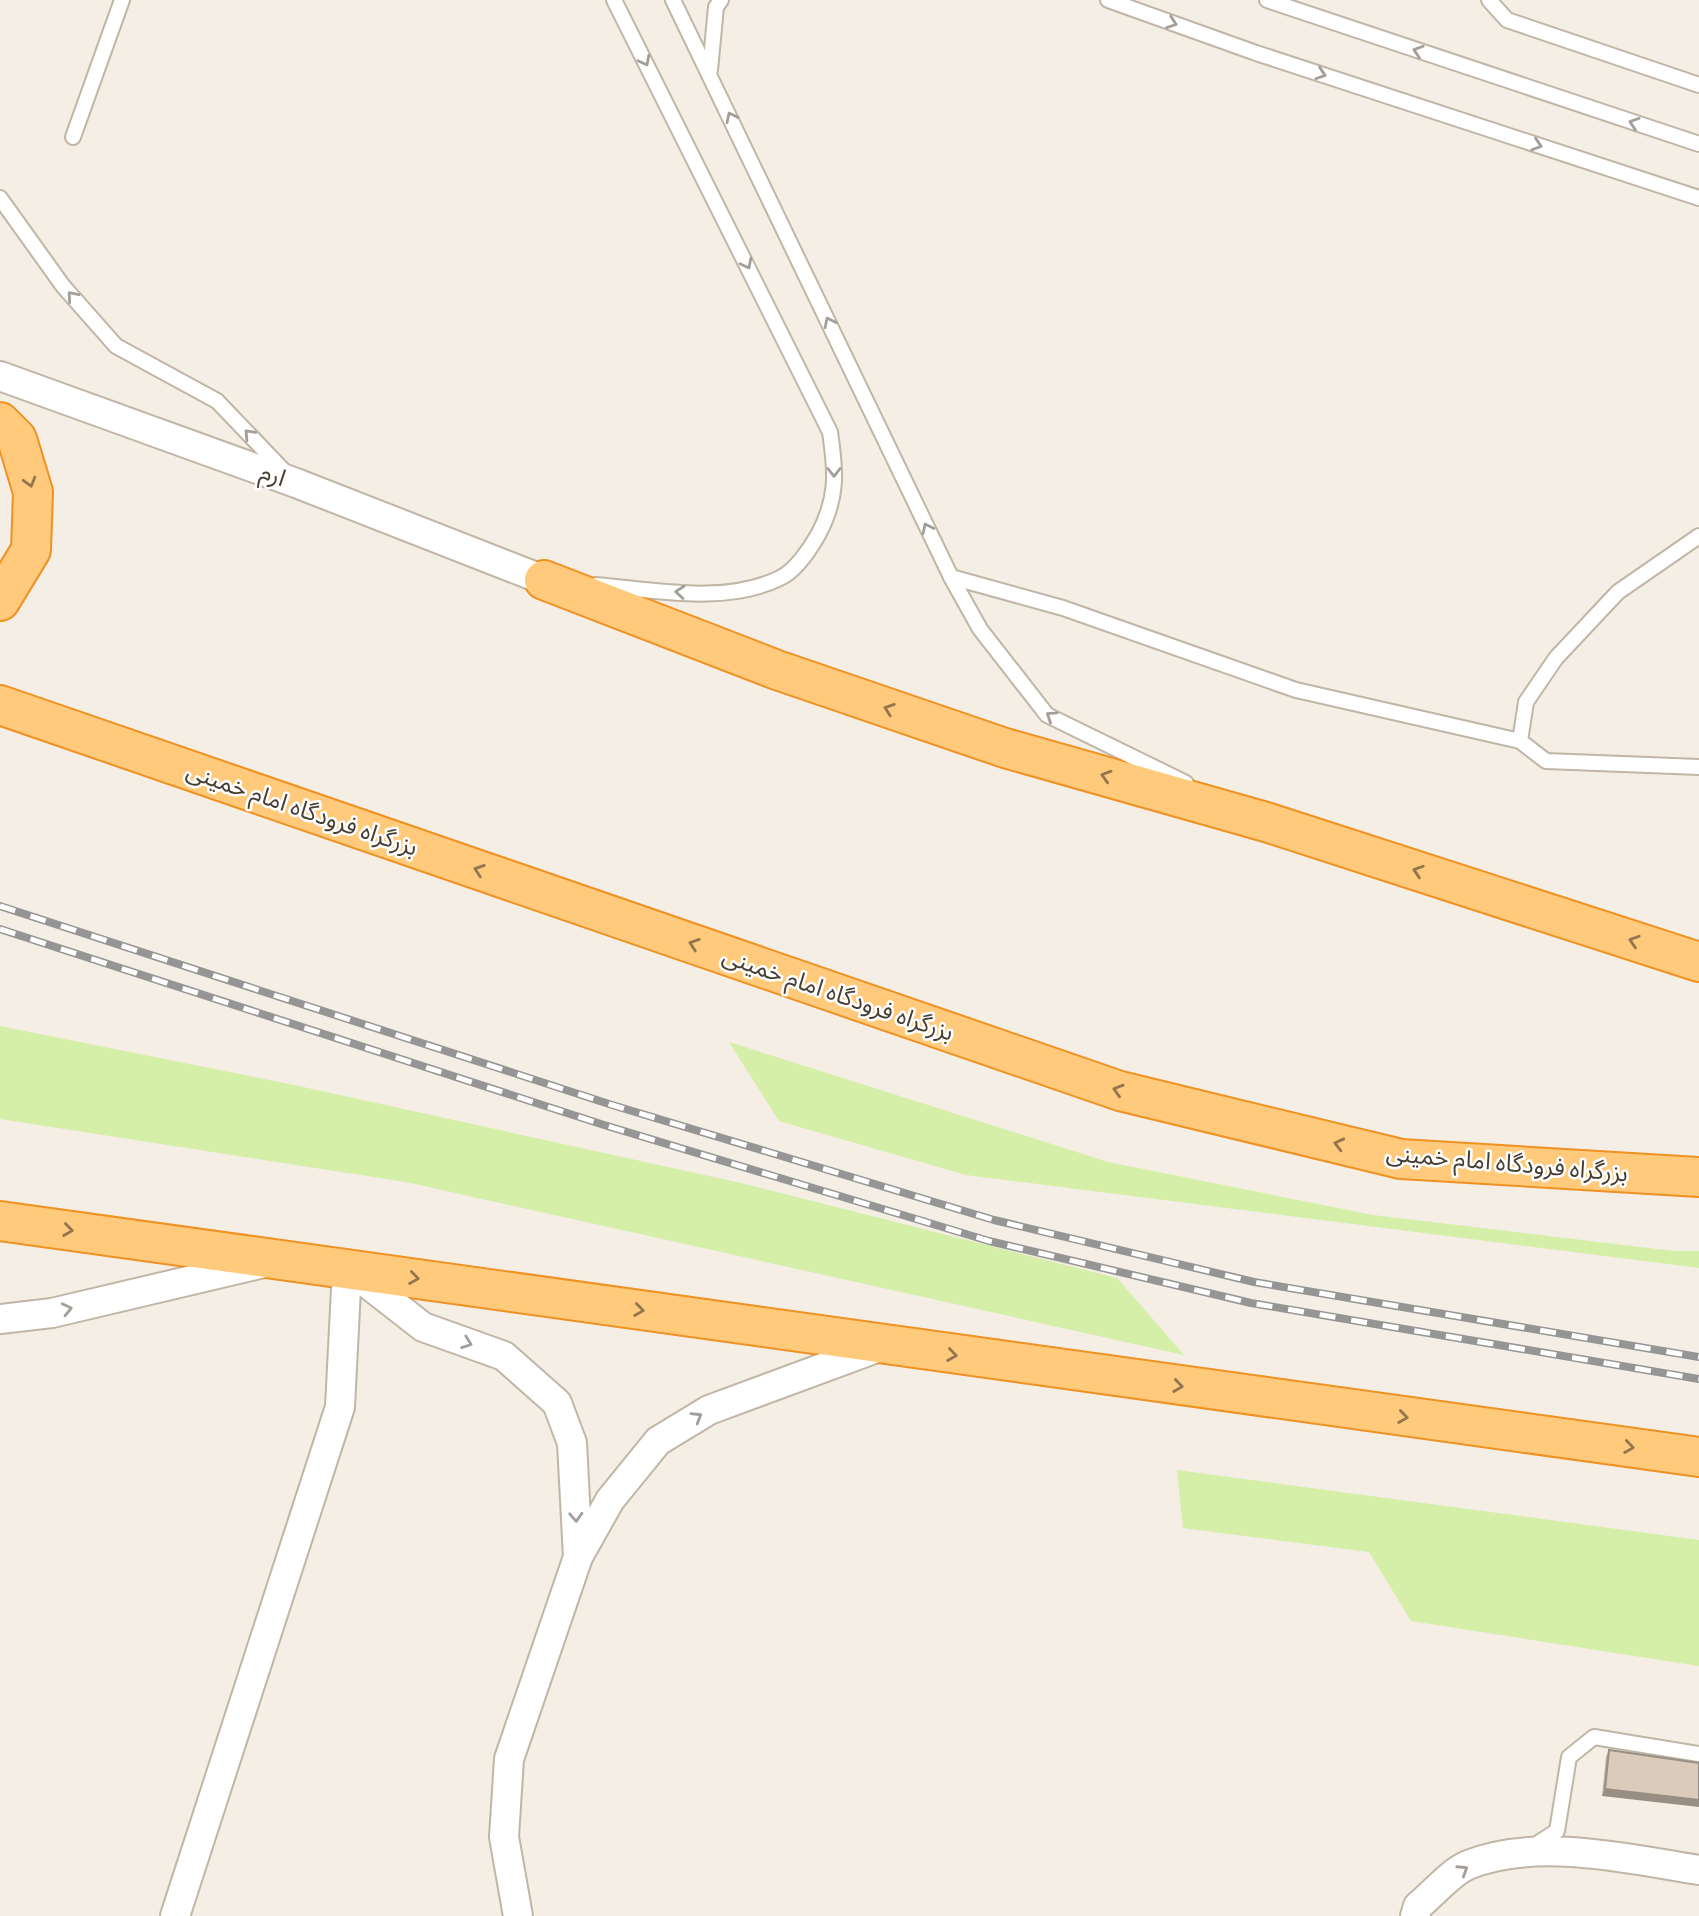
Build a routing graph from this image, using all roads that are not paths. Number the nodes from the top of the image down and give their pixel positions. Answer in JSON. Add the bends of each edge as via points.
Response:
{"nodes":[{"id":1,"x":122,"y":0,"type":"edge"},
{"id":2,"x":614,"y":0,"type":"edge"},
{"id":3,"x":673,"y":0,"type":"edge"},
{"id":4,"x":720,"y":0,"type":"edge"},
{"id":5,"x":1108,"y":0,"type":"edge"},
{"id":6,"x":1267,"y":0,"type":"edge"},
{"id":7,"x":1489,"y":0,"type":"edge"},
{"id":8,"x":710,"y":72,"type":"junction"},
{"id":9,"x":1699,"y":85,"type":"edge"},
{"id":10,"x":73,"y":137,"type":"dead end"},
{"id":11,"x":1699,"y":144,"type":"edge"},
{"id":12,"x":0,"y":198,"type":"edge"},
{"id":13,"x":1699,"y":198,"type":"edge"},
{"id":14,"x":0,"y":219,"type":"edge"},
{"id":15,"x":19,"y":226,"type":"junction"},
{"id":16,"x":0,"y":376,"type":"edge"},
{"id":17,"x":0,"y":422,"type":"edge"},
{"id":18,"x":296,"y":484,"type":"junction"},
{"id":19,"x":1699,"y":536,"type":"edge"},
{"id":20,"x":951,"y":577,"type":"junction"},
{"id":21,"x":544,"y":580,"type":"junction"},
{"id":22,"x":0,"y":601,"type":"edge"},
{"id":23,"x":0,"y":705,"type":"edge"},
{"id":24,"x":1520,"y":741,"type":"junction"},
{"id":25,"x":1699,"y":767,"type":"edge"},
{"id":26,"x":1266,"y":821,"type":"junction"},
{"id":27,"x":1699,"y":962,"type":"edge"},
{"id":28,"x":1699,"y":1177,"type":"edge"},
{"id":29,"x":0,"y":1221,"type":"edge"},
{"id":30,"x":280,"y":1259,"type":"junction"},
{"id":31,"x":347,"y":1269,"type":"junction"},
{"id":32,"x":0,"y":1319,"type":"edge"},
{"id":33,"x":885,"y":1345,"type":"junction"},
{"id":34,"x":1699,"y":1457,"type":"edge"},
{"id":35,"x":578,"y":1557,"type":"junction"},
{"id":36,"x":1699,"y":1754,"type":"edge"},
{"id":37,"x":1525,"y":1852,"type":"junction"},
{"id":38,"x":1699,"y":1870,"type":"edge"},
{"id":39,"x":175,"y":1916,"type":"edge"},
{"id":40,"x":518,"y":1916,"type":"edge"},
{"id":41,"x":1415,"y":1916,"type":"edge"}],
"edges":[{"from":1,"to":10,"type":"lane"},
{"from":2,"to":21,"type":"lane","one_way":true,"via":[[830,432],[836,470],[831,510],[811,547],[782,578],[748,589],[698,594]]},
{"from":3,"to":8,"type":"lane"},
{"from":4,"to":8,"type":"lane"},
{"from":5,"to":13,"type":"lane","one_way":true},
{"from":11,"to":6,"type":"lane","one_way":true},
{"from":7,"to":9,"type":"lane","via":[[1507,20]]},
{"from":20,"to":8,"type":"lane","one_way":true},
{"from":12,"to":15,"type":"lane"},
{"from":14,"to":15,"type":"lane"},
{"from":18,"to":15,"type":"lane","one_way":true,"via":[[217,401],[116,346]]},
{"from":16,"to":18,"type":"street","name":"ارم"},
{"from":17,"to":22,"type":"highway","one_way":true,"via":[[17,439],[33,492],[31,550]]},
{"from":18,"to":21,"type":"street","name":"ارم"},
{"from":19,"to":24,"type":"lane","via":[[1618,592],[1556,658],[1526,702]]},
{"from":20,"to":24,"type":"lane","via":[[1063,608],[1296,690]]},
{"from":26,"to":20,"type":"lane","one_way":true,"via":[[1047,715],[980,629]]},
{"from":26,"to":21,"type":"highway","one_way":true,"via":[[1004,748],[777,670]]},
{"from":28,"to":23,"type":"highway","name":"بزرگراه فرودگاه امام خمینی","one_way":true,"via":[[1401,1159],[1120,1091]]},
{"from":24,"to":25,"type":"lane","via":[[1546,761]]},
{"from":27,"to":26,"type":"highway","one_way":true},
{"from":29,"to":30,"type":"highway","one_way":true},
{"from":30,"to":31,"type":"highway"},
{"from":32,"to":30,"type":"street","one_way":true,"via":[[52,1313]]},
{"from":31,"to":33,"type":"highway","one_way":true},
{"from":31,"to":35,"type":"street","one_way":true,"via":[[423,1326],[504,1356],[557,1402],[572,1443]]},
{"from":31,"to":39,"type":"street","via":[[340,1407]]},
{"from":33,"to":34,"type":"highway","one_way":true},
{"from":35,"to":33,"type":"street","one_way":true,"via":[[610,1500],[658,1441],[709,1410]]},
{"from":35,"to":40,"type":"street","via":[[509,1759],[504,1837]]},
{"from":36,"to":37,"type":"lane","via":[[1594,1737],[1569,1757],[1557,1831]]},
{"from":37,"to":38,"type":"street","via":[[1602,1855]]},
{"from":41,"to":37,"type":"street","one_way":true,"via":[[1418,1906],[1466,1865]]}]}
